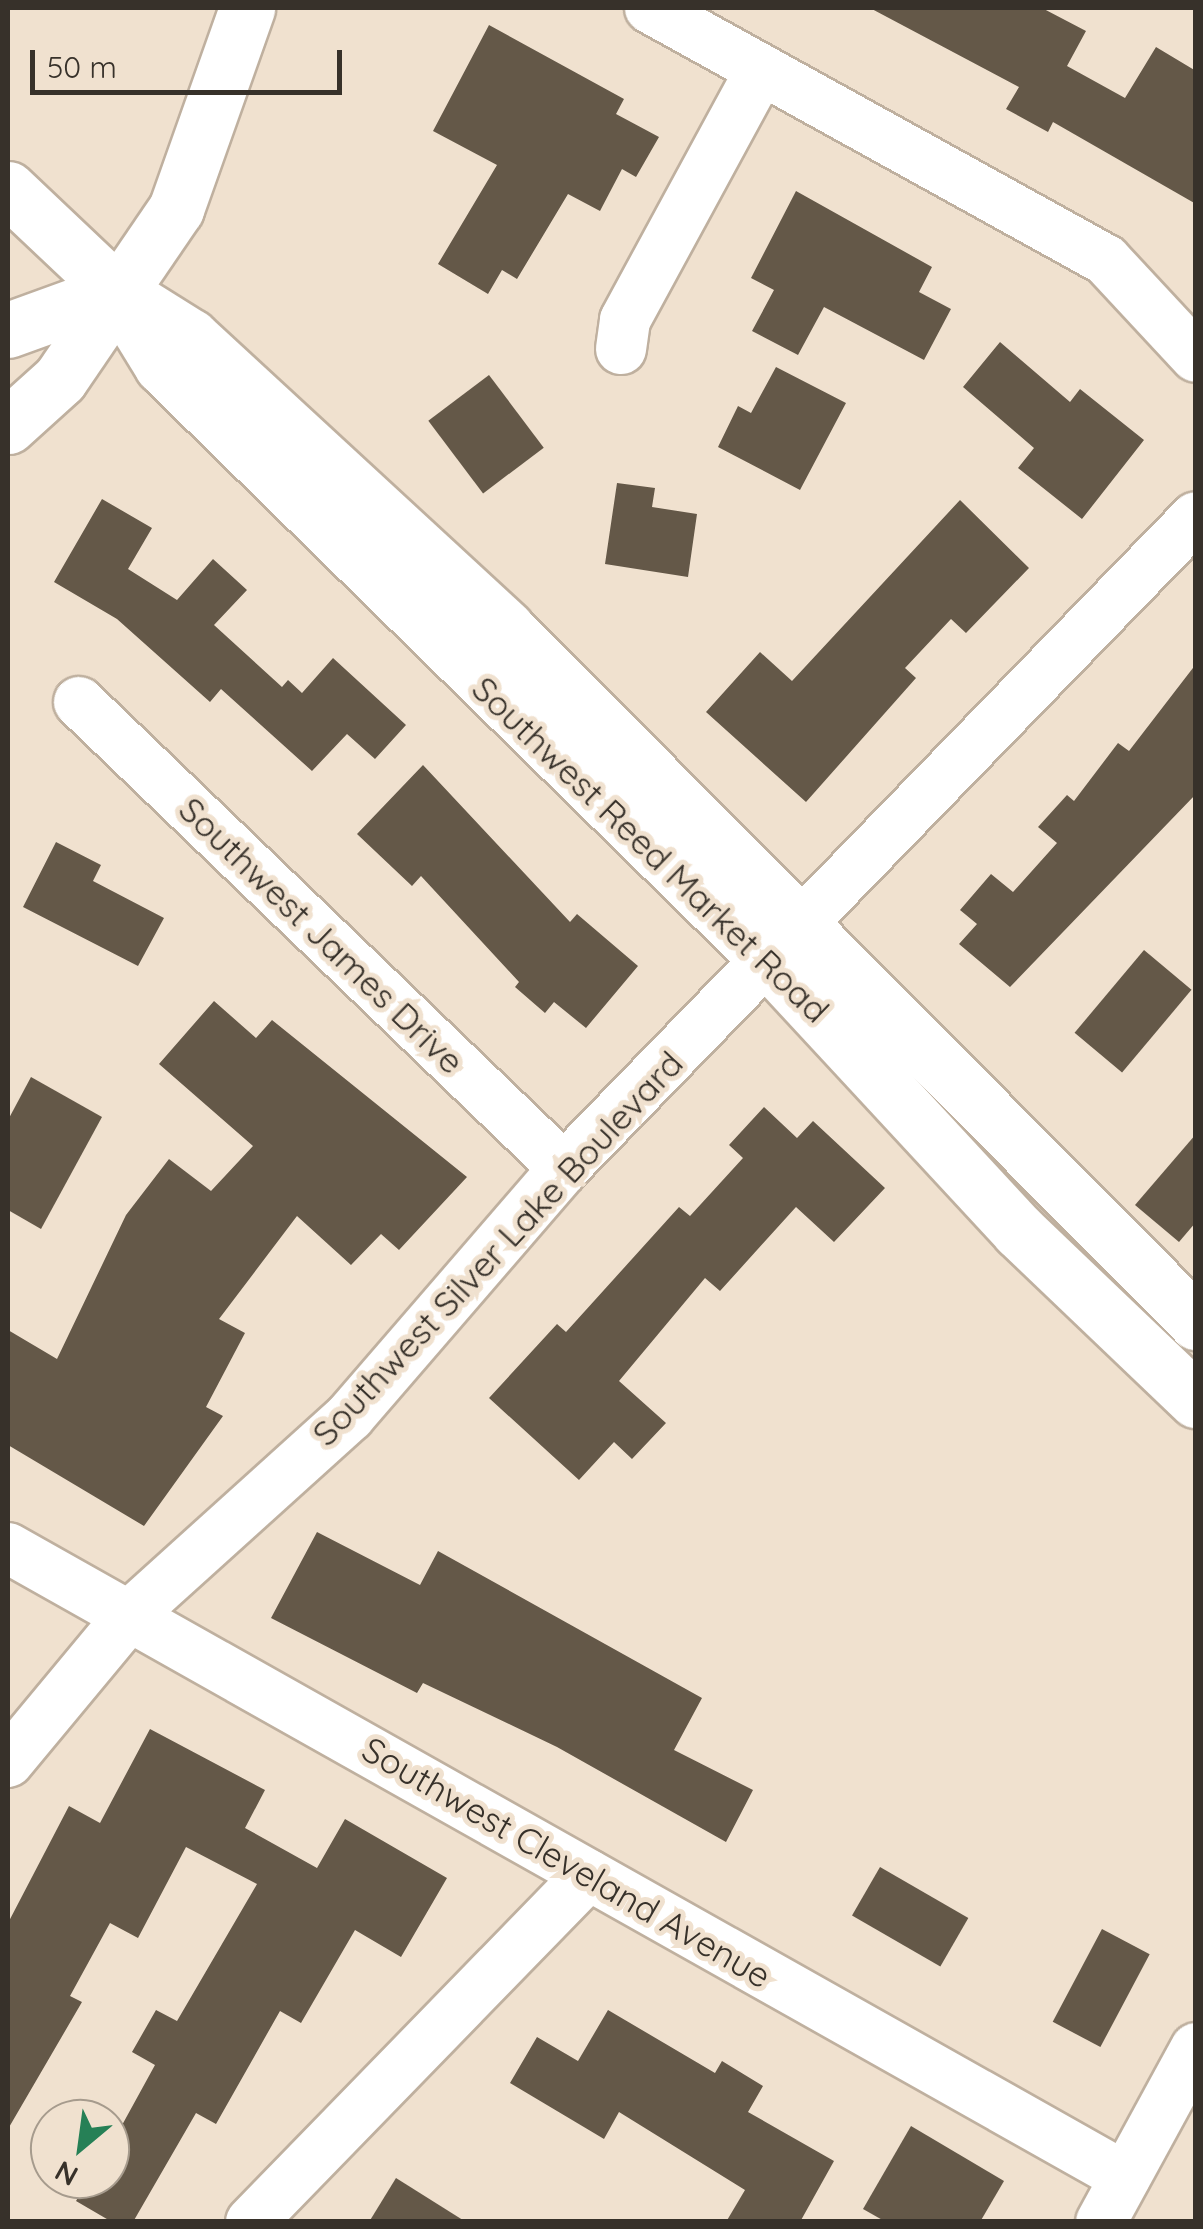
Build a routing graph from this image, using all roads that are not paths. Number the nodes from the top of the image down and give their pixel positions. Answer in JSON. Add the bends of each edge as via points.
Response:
{"nodes":[{"id":1,"x":248,"y":8,"type":"edge"},
{"id":2,"x":650,"y":8,"type":"edge"},
{"id":3,"x":760,"y":70,"type":"junction"},
{"id":4,"x":8,"y":189,"type":"edge"},
{"id":5,"x":116,"y":291,"type":"junction"},
{"id":6,"x":8,"y":330,"type":"edge"},
{"id":7,"x":621,"y":349,"type":"dead end"},
{"id":8,"x":1196,"y":356,"type":"edge"},
{"id":9,"x":8,"y":426,"type":"edge"},
{"id":10,"x":1196,"y":517,"type":"edge"},
{"id":11,"x":80,"y":702,"type":"dead end"},
{"id":12,"x":785,"y":941,"type":"junction"},
{"id":13,"x":564,"y":1168,"type":"junction"},
{"id":14,"x":1196,"y":1322,"type":"edge"},
{"id":15,"x":1196,"y":1400,"type":"edge"},
{"id":16,"x":8,"y":1548,"type":"edge"},
{"id":17,"x":131,"y":1614,"type":"junction"},
{"id":18,"x":8,"y":1762,"type":"edge"},
{"id":19,"x":588,"y":1876,"type":"junction"},
{"id":20,"x":1196,"y":2048,"type":"edge"},
{"id":21,"x":1125,"y":2177,"type":"junction"},
{"id":22,"x":252,"y":2222,"type":"edge"},
{"id":23,"x":1101,"y":2222,"type":"edge"}],
"edges":[{"from":1,"to":5,"type":"main road","via":[[176,209]]},
{"from":2,"to":3,"type":"street"},
{"from":3,"to":7,"type":"street","via":[[625,320]]},
{"from":3,"to":8,"type":"street","via":[[1106,260]]},
{"from":4,"to":5,"type":"main road","name":"Southwest Reed Market Road"},
{"from":5,"to":6,"type":"main road"},
{"from":5,"to":9,"type":"main road","via":[[60,379]]},
{"from":5,"to":12,"type":"main road","name":"Southwest Reed Market Road","via":[[162,366]]},
{"from":10,"to":12,"type":"street","name":"Southwest Silver Lake Boulevard"},
{"from":11,"to":13,"type":"street","name":"Southwest James Drive"},
{"from":12,"to":13,"type":"street","name":"Southwest Silver Lake Boulevard"},
{"from":12,"to":14,"type":"main road","name":"Southwest Reed Market Road"},
{"from":12,"to":15,"type":"main road","name":"Southwest Reed Market Road","via":[[1019,1230]]},
{"from":13,"to":17,"type":"street","name":"Southwest Silver Lake Boulevard","via":[[350,1416]]},
{"from":16,"to":17,"type":"street","name":"Southwest Cleveland Avenue"},
{"from":17,"to":18,"type":"street","name":"Southwest Silver Lake Boulevard"},
{"from":17,"to":19,"type":"street","name":"Southwest Cleveland Avenue"},
{"from":19,"to":21,"type":"street","name":"Southwest Cleveland Avenue"},
{"from":19,"to":22,"type":"street"},
{"from":20,"to":21,"type":"street"},
{"from":21,"to":23,"type":"street"}]}
